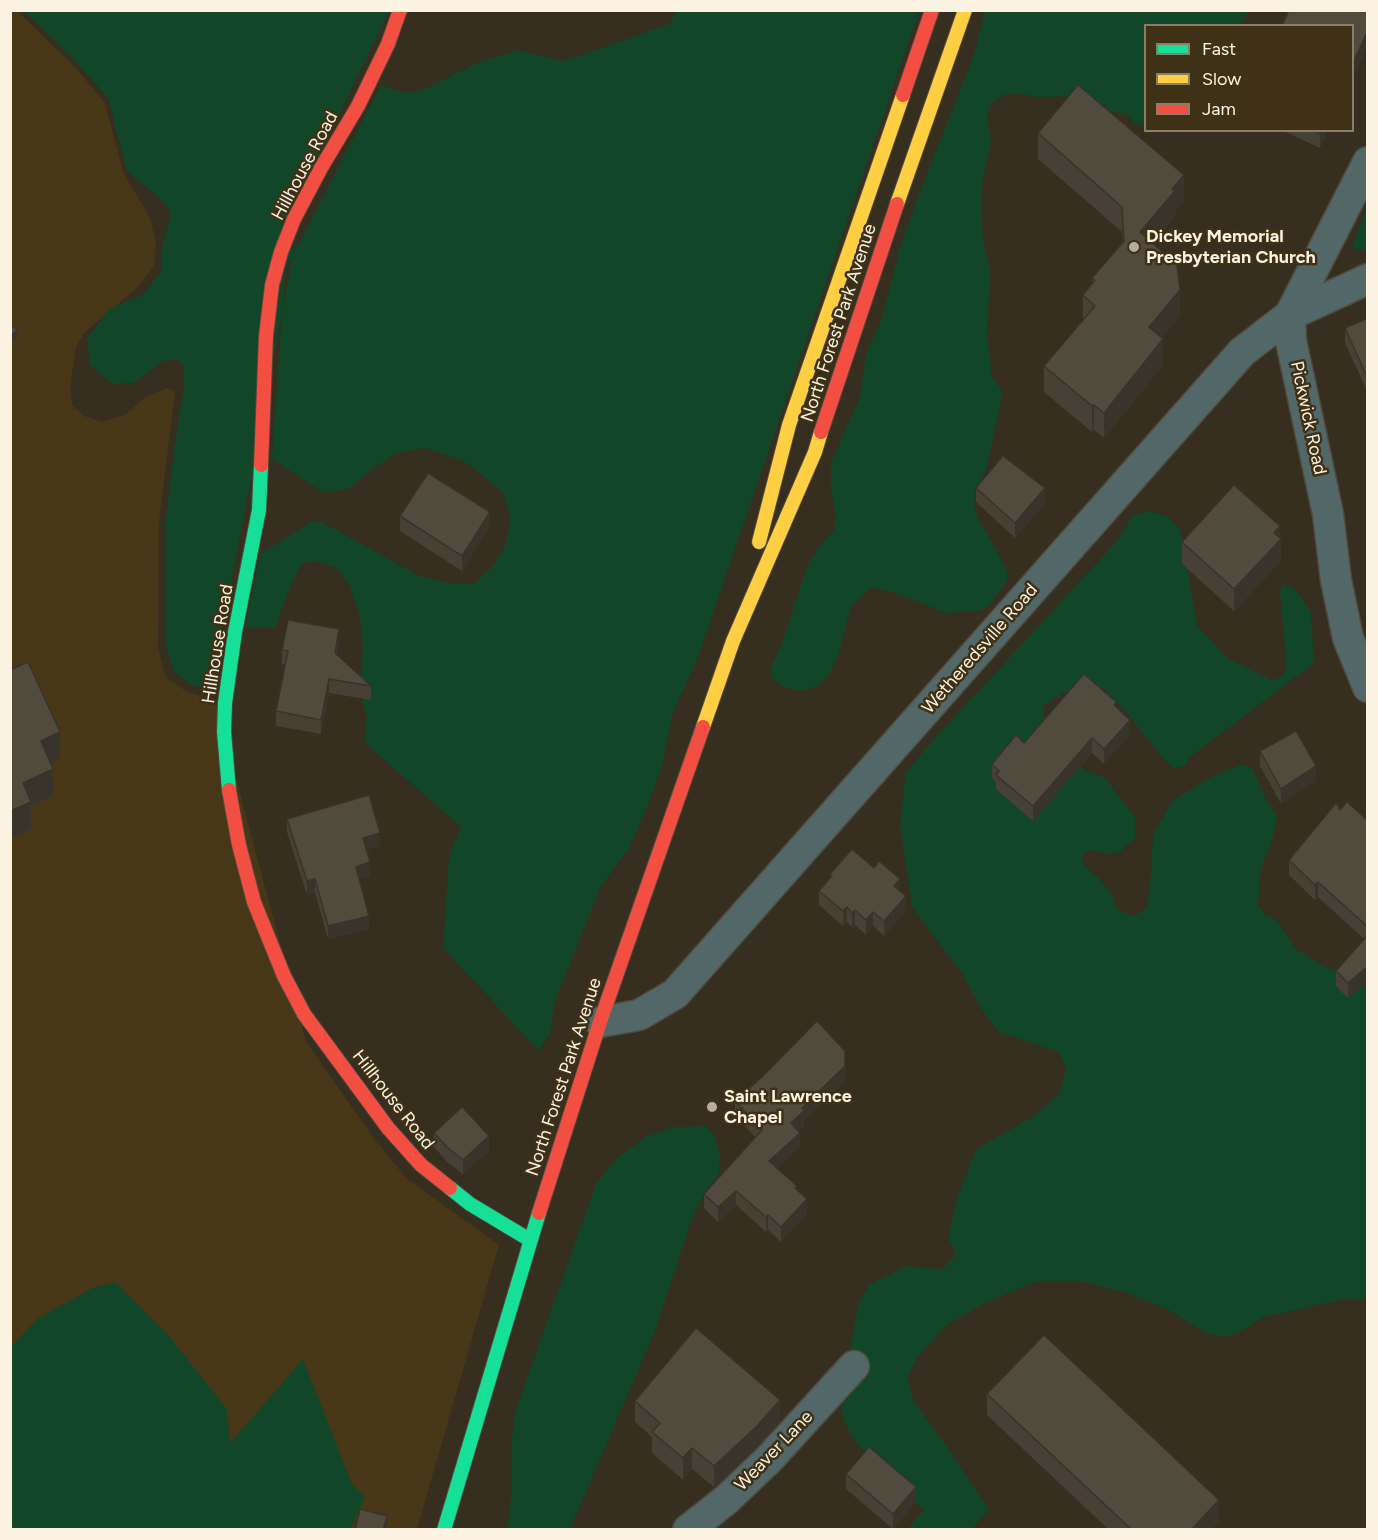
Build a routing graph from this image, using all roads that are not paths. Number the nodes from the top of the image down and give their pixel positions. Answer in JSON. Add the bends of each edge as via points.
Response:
{"nodes":[{"id":1,"x":400,"y":10,"type":"edge"},
{"id":2,"x":932,"y":10,"type":"edge"},
{"id":3,"x":965,"y":10,"type":"edge"},
{"id":4,"x":1368,"y":162,"type":"edge"},
{"id":5,"x":1368,"y":279,"type":"edge"},
{"id":6,"x":1290,"y":315,"type":"junction"},
{"id":7,"x":733,"y":641,"type":"junction"},
{"id":8,"x":1368,"y":687,"type":"edge"},
{"id":9,"x":600,"y":1022,"type":"junction"},
{"id":10,"x":530,"y":1240,"type":"junction"},
{"id":11,"x":854,"y":1366,"type":"dead end"},
{"id":12,"x":444,"y":1530,"type":"edge"},
{"id":13,"x":688,"y":1530,"type":"edge"}],
"edges":[{"from":1,"to":10,"type":"main road","name":"Hillhouse Road","via":[[358,106],[294,219],[272,285],[266,336],[259,510],[226,692],[228,777],[239,845],[254,902],[304,1014],[388,1128],[421,1165],[470,1204]]},
{"from":2,"to":7,"type":"main road","name":"North Forest Park Avenue","via":[[789,425]]},
{"from":3,"to":7,"type":"main road","name":"North Forest Park Avenue","via":[[815,452]]},
{"from":4,"to":6,"type":"street"},
{"from":5,"to":6,"type":"street","name":"Wetheredsville Road"},
{"from":6,"to":8,"type":"street","name":"Pickwick Road","via":[[1348,638]]},
{"from":6,"to":9,"type":"street","name":"Wetheredsville Road","via":[[1242,352],[675,994],[639,1015]]},
{"from":7,"to":9,"type":"main road","name":"North Forest Park Avenue"},
{"from":9,"to":10,"type":"main road","name":"North Forest Park Avenue"},
{"from":10,"to":12,"type":"main road","name":"North Forest Park Avenue"},
{"from":11,"to":13,"type":"street","name":"Weaver Lane","via":[[769,1460]]}]}
